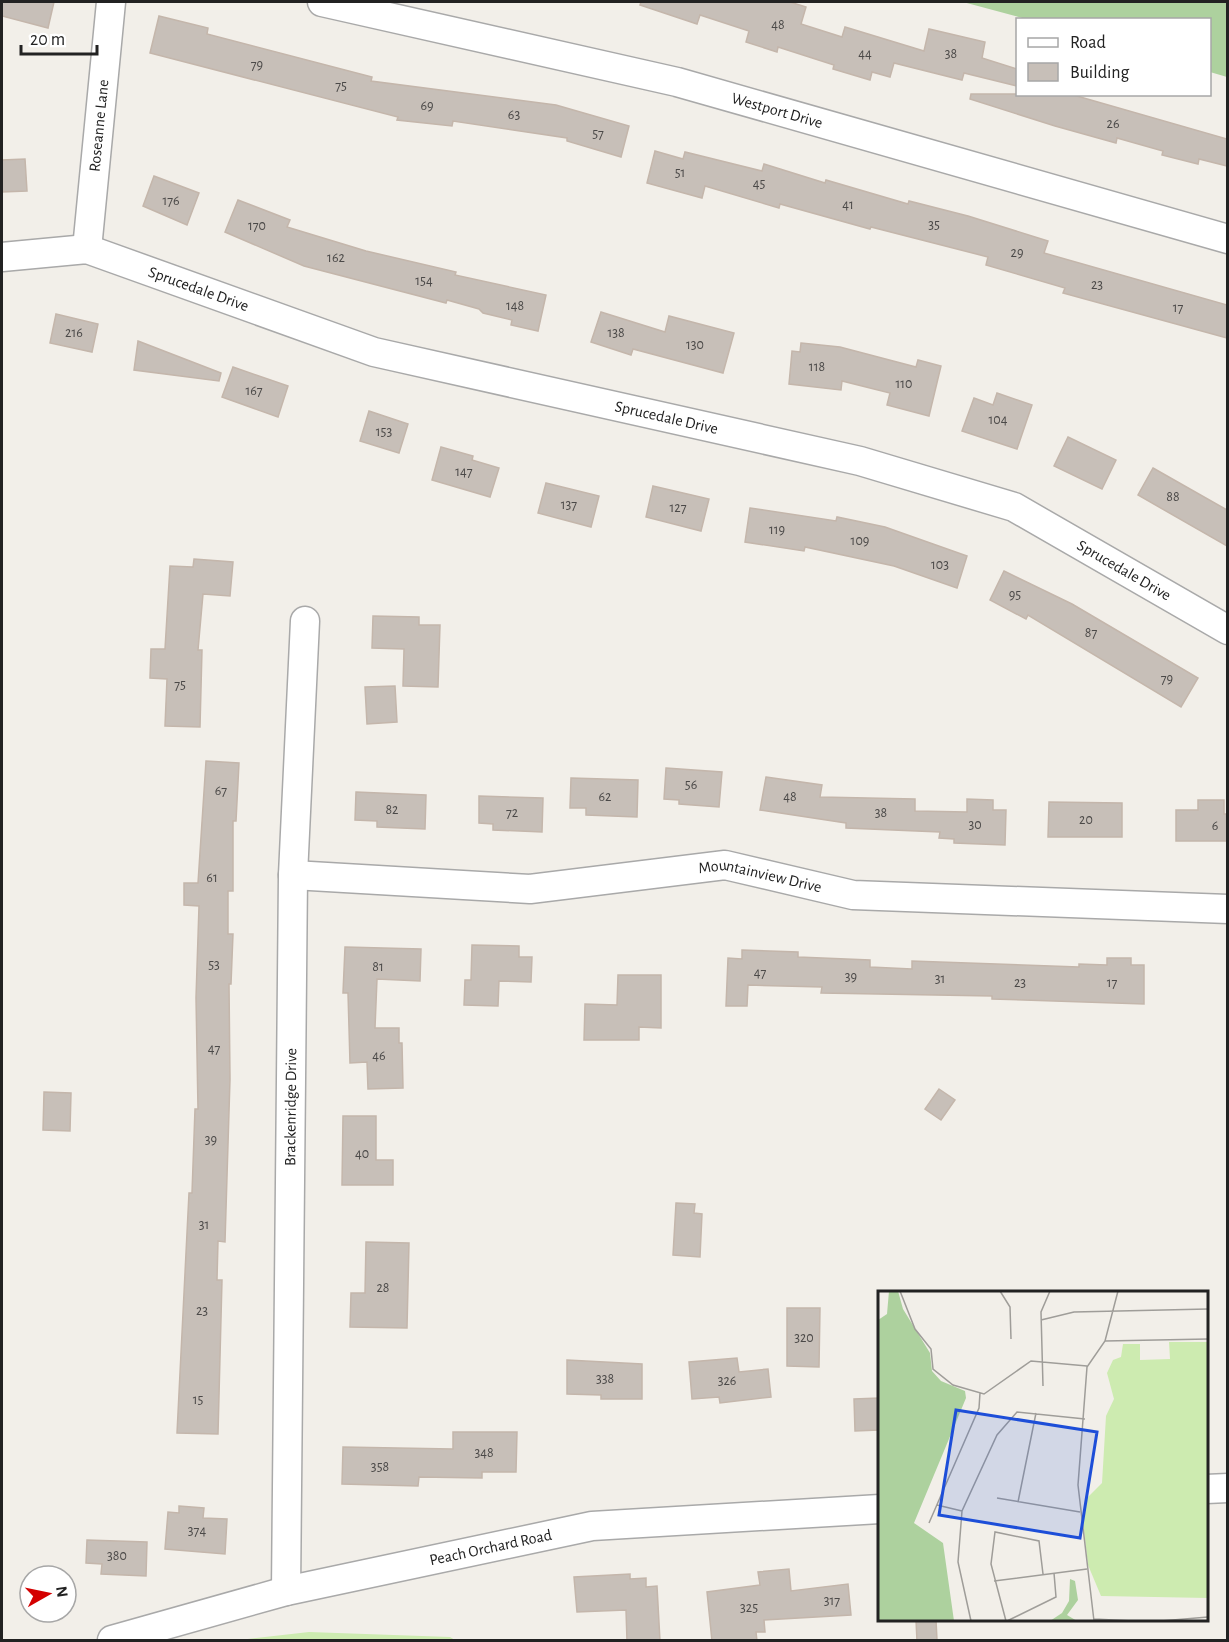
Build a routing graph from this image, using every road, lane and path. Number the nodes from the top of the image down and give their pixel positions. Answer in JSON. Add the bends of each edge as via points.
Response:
{"nodes":[{"id":1,"x":111,"y":2,"type":"edge"},
{"id":2,"x":322,"y":2,"type":"edge"},
{"id":3,"x":1227,"y":239,"type":"edge"},
{"id":4,"x":87,"y":249,"type":"junction"},
{"id":5,"x":2,"y":257,"type":"edge"},
{"id":6,"x":305,"y":621,"type":"dead end"},
{"id":7,"x":1227,"y":630,"type":"edge"},
{"id":8,"x":292,"y":875,"type":"junction"},
{"id":9,"x":1227,"y":909,"type":"edge"},
{"id":10,"x":1227,"y":1488,"type":"edge"},
{"id":11,"x":1208,"y":1489,"type":"edge"},
{"id":12,"x":878,"y":1509,"type":"edge"},
{"id":13,"x":286,"y":1591,"type":"junction"},
{"id":14,"x":112,"y":1641,"type":"edge"}],
"edges":[{"from":1,"to":4,"type":"street","name":"Roseanne Lane"},
{"from":2,"to":3,"type":"street","name":"Westport Drive","via":[[677,82]]},
{"from":4,"to":5,"type":"street"},
{"from":4,"to":7,"type":"street","name":"Sprucedale Drive","via":[[374,352],[860,461],[1014,507]]},
{"from":6,"to":8,"type":"street","name":"Brackenridge Drive"},
{"from":8,"to":9,"type":"street","name":"Mountainview Drive","via":[[530,889],[725,865],[853,895]]},
{"from":8,"to":13,"type":"street","name":"Brackenridge Drive"},
{"from":10,"to":11,"type":"street"},
{"from":12,"to":13,"type":"street","name":"Peach Orchard Road","via":[[592,1526]]},
{"from":13,"to":14,"type":"street","name":"Peach Orchard Road"}]}
